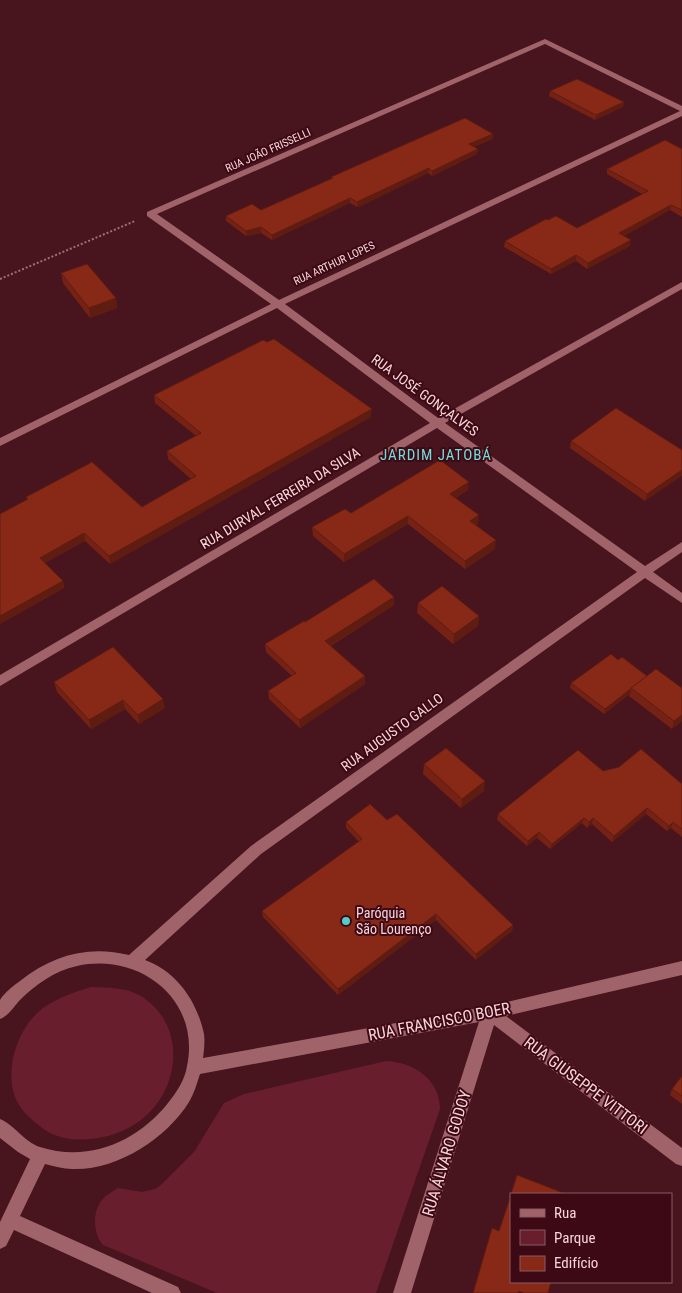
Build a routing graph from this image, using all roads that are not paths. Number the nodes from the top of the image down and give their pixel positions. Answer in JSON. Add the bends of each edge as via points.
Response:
{"nodes":[{"id":1,"x":682,"y":111,"type":"edge"},
{"id":2,"x":150,"y":214,"type":"joint"},
{"id":3,"x":682,"y":285,"type":"edge"},
{"id":4,"x":278,"y":304,"type":"junction"},
{"id":5,"x":437,"y":423,"type":"junction"},
{"id":6,"x":0,"y":442,"type":"edge"},
{"id":7,"x":682,"y":546,"type":"edge"},
{"id":8,"x":644,"y":572,"type":"junction"},
{"id":9,"x":682,"y":599,"type":"edge"},
{"id":10,"x":0,"y":681,"type":"edge"},
{"id":11,"x":133,"y":961,"type":"junction"},
{"id":12,"x":682,"y":968,"type":"edge"},
{"id":13,"x":0,"y":1012,"type":"edge"},
{"id":14,"x":490,"y":1013,"type":"junction"},
{"id":15,"x":195,"y":1067,"type":"junction"},
{"id":16,"x":0,"y":1127,"type":"edge"},
{"id":17,"x":41,"y":1155,"type":"junction"},
{"id":18,"x":682,"y":1158,"type":"edge"},
{"id":19,"x":10,"y":1220,"type":"junction"},
{"id":20,"x":0,"y":1240,"type":"edge"},
{"id":21,"x":172,"y":1293,"type":"edge"},
{"id":22,"x":402,"y":1293,"type":"edge"}],
"edges":[{"from":1,"to":2,"type":"street","name":"RUA JOÃO FRISSELLI","via":[[545,41]]},
{"from":1,"to":4,"type":"street","name":"RUA ARTHUR LOPES"},
{"from":2,"to":4,"type":"street","name":"RUA JOSÉ GONÇALVES"},
{"from":3,"to":5,"type":"street","name":"RUA DURVAL FERREIRA DA SILVA"},
{"from":4,"to":5,"type":"street","name":"RUA JOSÉ GONÇALVES"},
{"from":4,"to":6,"type":"street","name":"RUA ARTHUR LOPES"},
{"from":5,"to":8,"type":"street","name":"RUA JOSÉ GONÇALVES"},
{"from":5,"to":10,"type":"street","name":"RUA DURVAL FERREIRA DA SILVA"},
{"from":7,"to":8,"type":"street","name":"RUA AUGUSTO GALLO"},
{"from":8,"to":9,"type":"street","name":"RUA JOSÉ GONÇALVES"},
{"from":8,"to":11,"type":"street","name":"RUA AUGUSTO GALLO","via":[[256,850]]},
{"from":11,"to":13,"type":"street","via":[[102,957],[70,961],[40,974],[13,994]]},
{"from":11,"to":15,"type":"street","via":[[157,972],[177,990],[190,1012],[197,1038]]},
{"from":12,"to":14,"type":"street","name":"RUA FRANCISCO BOER"},
{"from":14,"to":15,"type":"street","name":"RUA FRANCISCO BOER"},
{"from":14,"to":18,"type":"street","name":"RUA GIUSEPPE VITTORI"},
{"from":14,"to":22,"type":"street","name":"RUA ÁLVARO GODOY"},
{"from":15,"to":17,"type":"street","via":[[186,1092],[171,1116],[150,1135],[125,1150],[97,1159],[68,1161]]},
{"from":16,"to":17,"type":"street","via":[[16,1142]]},
{"from":17,"to":19,"type":"street"},
{"from":19,"to":20,"type":"street"},
{"from":19,"to":21,"type":"street"}]}
